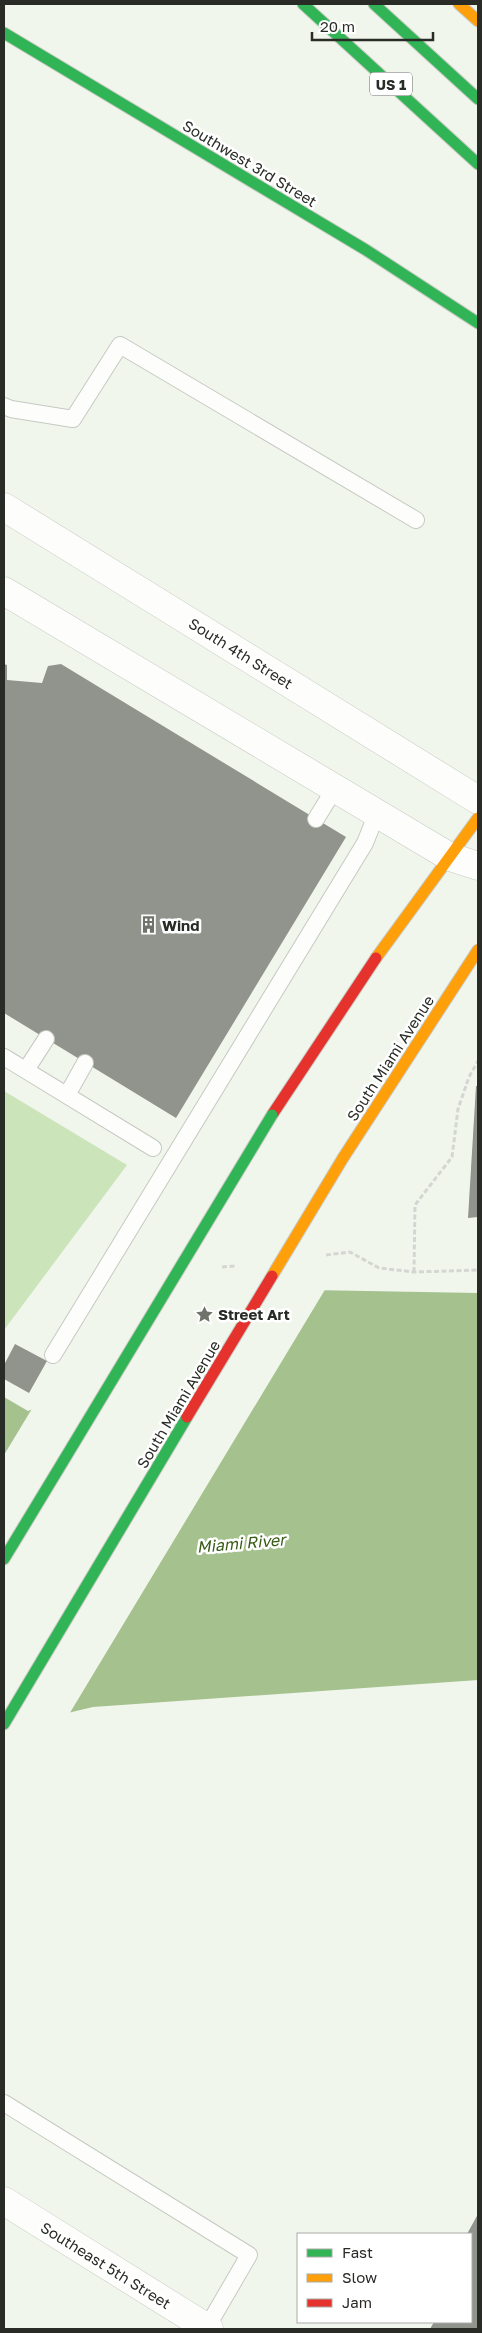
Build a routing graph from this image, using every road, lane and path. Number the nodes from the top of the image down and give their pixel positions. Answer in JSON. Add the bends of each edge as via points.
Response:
{"nodes":[{"id":1,"x":303,"y":4,"type":"edge"},
{"id":2,"x":374,"y":4,"type":"edge"},
{"id":3,"x":459,"y":4,"type":"edge"},
{"id":4,"x":478,"y":21,"type":"edge"},
{"id":5,"x":4,"y":33,"type":"edge"},
{"id":6,"x":478,"y":99,"type":"edge"},
{"id":7,"x":478,"y":164,"type":"edge"},
{"id":8,"x":478,"y":323,"type":"edge"},
{"id":9,"x":4,"y":406,"type":"edge"},
{"id":10,"x":4,"y":507,"type":"edge"},
{"id":11,"x":416,"y":520,"type":"dead end"},
{"id":12,"x":4,"y":592,"type":"edge"},
{"id":13,"x":335,"y":788,"type":"junction"},
{"id":14,"x":478,"y":800,"type":"edge"},
{"id":15,"x":377,"y":813,"type":"junction"},
{"id":16,"x":478,"y":818,"type":"edge"},
{"id":17,"x":316,"y":819,"type":"dead end"},
{"id":18,"x":450,"y":857,"type":"junction"},
{"id":19,"x":478,"y":866,"type":"edge"},
{"id":20,"x":478,"y":950,"type":"edge"},
{"id":21,"x":46,"y":1039,"type":"dead end"},
{"id":22,"x":4,"y":1057,"type":"edge"},
{"id":23,"x":478,"y":1061,"type":"edge"},
{"id":24,"x":85,"y":1063,"type":"dead end"},
{"id":25,"x":26,"y":1070,"type":"junction"},
{"id":26,"x":66,"y":1095,"type":"junction"},
{"id":27,"x":153,"y":1148,"type":"dead end"},
{"id":28,"x":478,"y":1270,"type":"edge"},
{"id":29,"x":54,"y":1355,"type":"dead end"},
{"id":30,"x":4,"y":1559,"type":"edge"},
{"id":31,"x":4,"y":1724,"type":"edge"},
{"id":32,"x":4,"y":2103,"type":"edge"},
{"id":33,"x":4,"y":2201,"type":"edge"},
{"id":34,"x":207,"y":2329,"type":"edge"}],
"edges":[{"from":1,"to":7,"type":"main road","number":"US 1"},
{"from":2,"to":6,"type":"main road"},
{"from":3,"to":4,"type":"main road"},
{"from":5,"to":8,"type":"main road","name":"Southwest 3rd Street","via":[[366,250]]},
{"from":9,"to":11,"type":"lane","via":[[73,419],[120,344]]},
{"from":10,"to":14,"type":"street","name":"South 4th Street"},
{"from":12,"to":13,"type":"street"},
{"from":13,"to":15,"type":"street"},
{"from":13,"to":17,"type":"lane"},
{"from":15,"to":18,"type":"street"},
{"from":15,"to":29,"type":"lane","via":[[366,844]]},
{"from":16,"to":18,"type":"main road"},
{"from":18,"to":19,"type":"street"},
{"from":18,"to":30,"type":"main road","bridge":true,"via":[[350,995],[272,1114]]},
{"from":20,"to":31,"type":"main road","name":"South Miami Avenue","bridge":true,"via":[[343,1158]]},
{"from":21,"to":25,"type":"lane"},
{"from":22,"to":25,"type":"lane"},
{"from":23,"to":28,"type":"path","via":[[469,1076],[458,1109],[452,1157],[415,1205],[414,1272]]},
{"from":24,"to":26,"type":"lane"},
{"from":25,"to":26,"type":"lane"},
{"from":26,"to":27,"type":"lane"},
{"from":32,"to":34,"type":"lane","via":[[249,2256]]},
{"from":33,"to":34,"type":"street","name":"Southeast 5th Street"}]}
